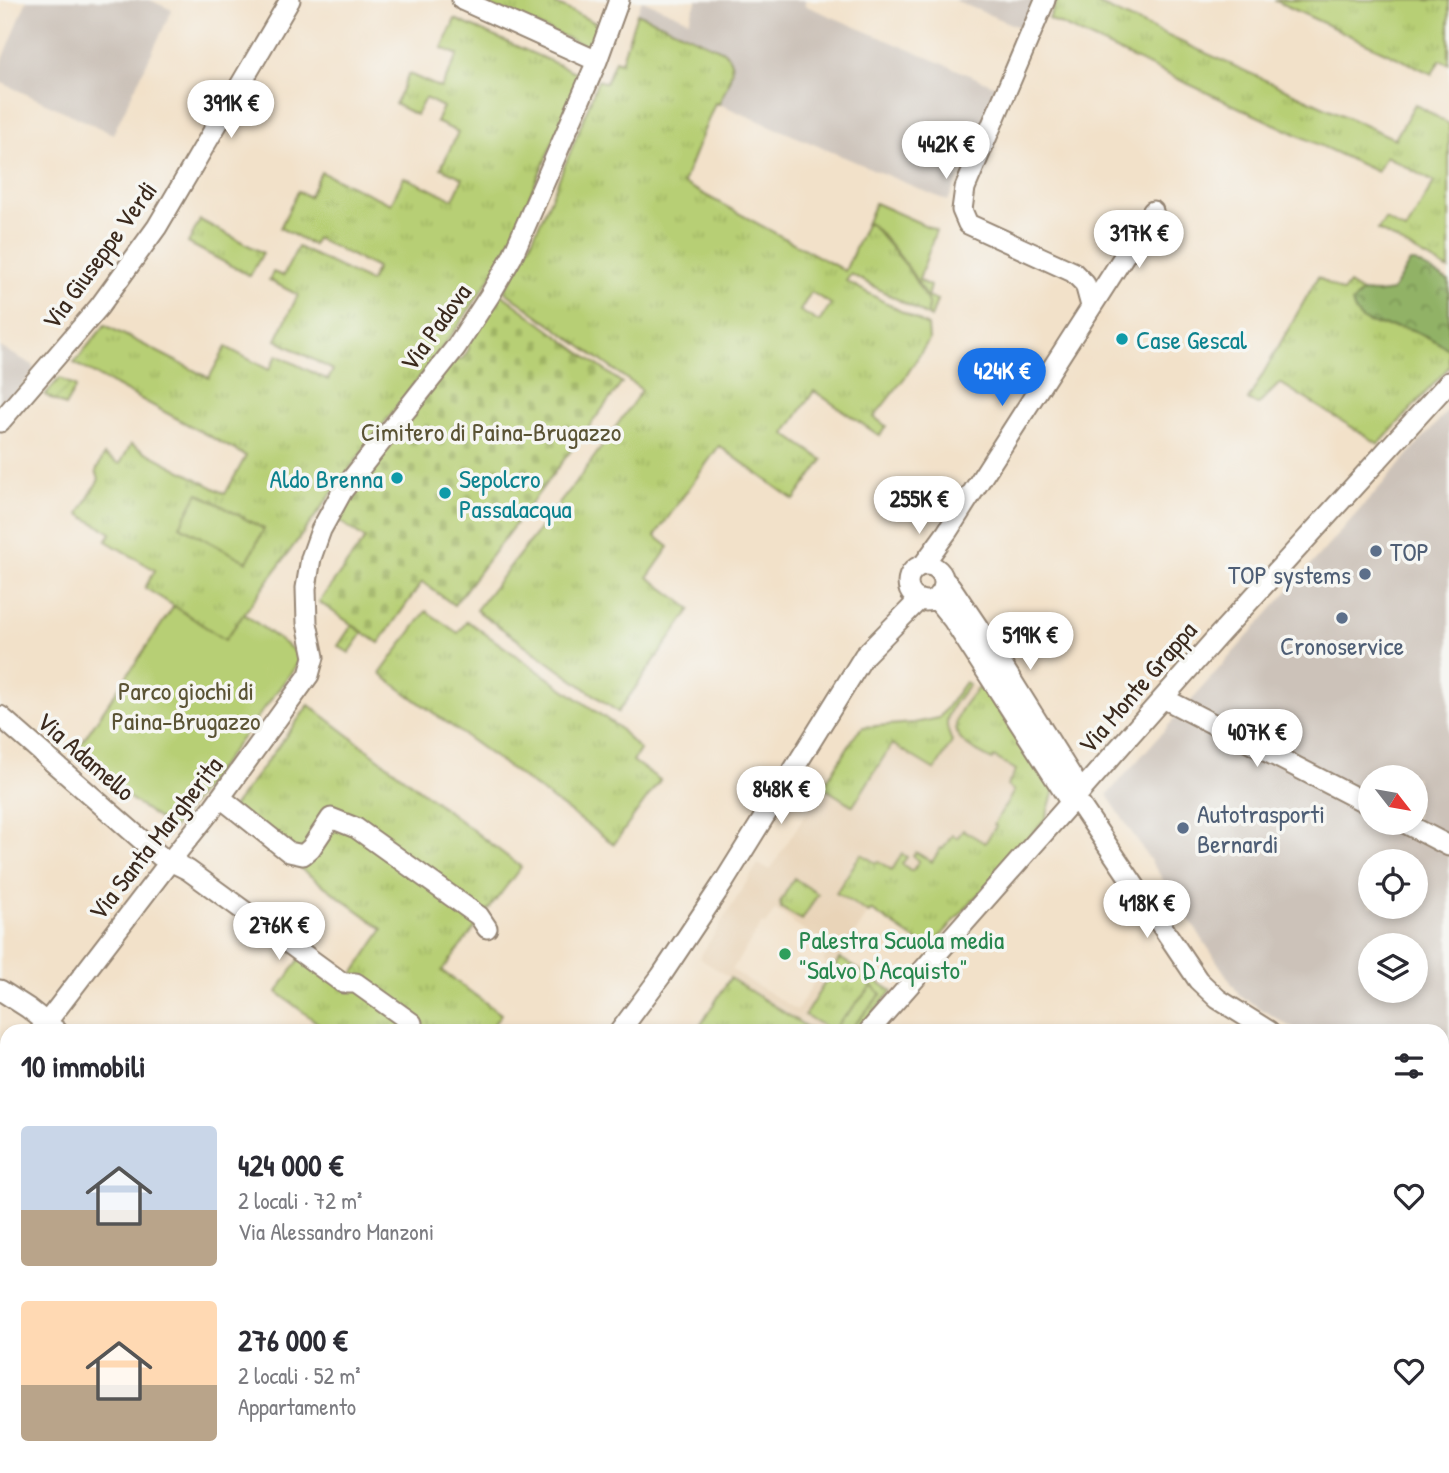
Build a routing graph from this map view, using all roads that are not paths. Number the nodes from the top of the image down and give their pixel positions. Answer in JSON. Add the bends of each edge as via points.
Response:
{"nodes":[{"id":1,"x":290,"y":0,"type":"edge"},
{"id":2,"x":462,"y":0,"type":"edge"},
{"id":3,"x":619,"y":0,"type":"edge"},
{"id":4,"x":1045,"y":0,"type":"edge"},
{"id":5,"x":597,"y":61,"type":"junction"},
{"id":6,"x":1153,"y":211,"type":"dead end"},
{"id":7,"x":1091,"y":306,"type":"junction"},
{"id":8,"x":1449,"y":382,"type":"edge"},
{"id":9,"x":0,"y":422,"type":"edge"},
{"id":10,"x":933,"y":583,"type":"junction"},
{"id":11,"x":309,"y":675,"type":"joint"},
{"id":12,"x":1163,"y":698,"type":"junction"},
{"id":13,"x":0,"y":716,"type":"edge"},
{"id":14,"x":1075,"y":797,"type":"junction"},
{"id":15,"x":220,"y":798,"type":"junction"},
{"id":16,"x":1358,"y":799,"type":"edge"},
{"id":17,"x":1428,"y":835,"type":"edge"},
{"id":18,"x":1449,"y":846,"type":"edge"},
{"id":19,"x":171,"y":860,"type":"junction"},
{"id":20,"x":487,"y":928,"type":"dead end"},
{"id":21,"x":0,"y":990,"type":"edge"},
{"id":22,"x":412,"y":1023,"type":"dead end"},
{"id":23,"x":44,"y":1024,"type":"edge"},
{"id":24,"x":51,"y":1024,"type":"edge"},
{"id":25,"x":625,"y":1024,"type":"edge"},
{"id":26,"x":875,"y":1024,"type":"edge"},
{"id":27,"x":1258,"y":1024,"type":"edge"}],
"edges":[{"from":1,"to":9,"type":"street","name":"Via Giuseppe Verdi","via":[[157,227],[99,307]]},
{"from":2,"to":5,"type":"street"},
{"from":3,"to":5,"type":"street","name":"Via Padova"},
{"from":4,"to":7,"type":"street","via":[[965,188],[962,210],[968,224],[1073,272],[1085,284]]},
{"from":5,"to":11,"type":"street","name":"Via Padova","via":[[512,257],[490,295],[456,347],[343,490],[321,530],[306,588],[314,657]]},
{"from":6,"to":7,"type":"street"},
{"from":7,"to":10,"type":"street","via":[[947,532]]},
{"from":8,"to":12,"type":"street","name":"Via Monte Grappa"},
{"from":10,"to":14,"type":"street","via":[[953,620]]},
{"from":10,"to":25,"type":"street","via":[[864,656],[725,880]]},
{"from":11,"to":15,"type":"street","name":"Via Santa Margherita"},
{"from":12,"to":14,"type":"street","name":"Via Monte Grappa"},
{"from":12,"to":16,"type":"street"},
{"from":13,"to":19,"type":"street","name":"Via Adamello","via":[[160,856]]},
{"from":14,"to":26,"type":"street","name":"Via Monte Grappa"},
{"from":14,"to":27,"type":"street","via":[[1198,980]]},
{"from":15,"to":19,"type":"street","name":"Via Santa Margherita"},
{"from":15,"to":20,"type":"street","via":[[289,852],[303,855],[331,818],[356,828],[479,916]]},
{"from":17,"to":18,"type":"street"},
{"from":19,"to":22,"type":"street","name":"Via Adamello","via":[[343,983],[356,983]]},
{"from":19,"to":24,"type":"street","name":"Via Santa Margherita"},
{"from":21,"to":23,"type":"street"}]}
